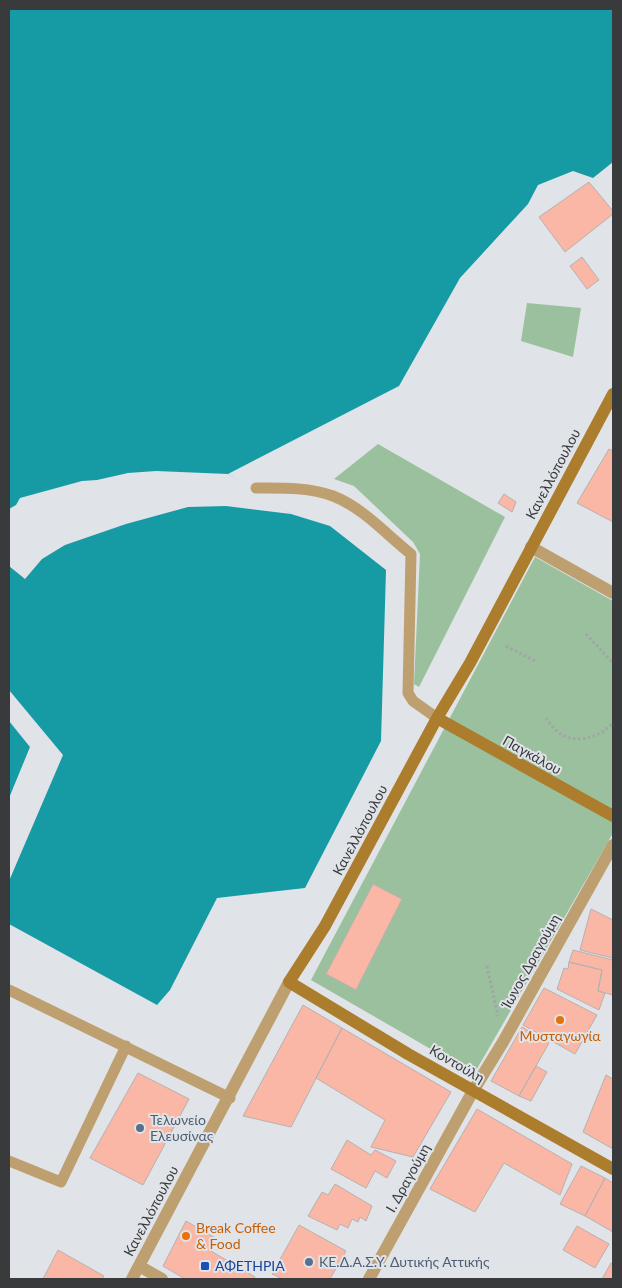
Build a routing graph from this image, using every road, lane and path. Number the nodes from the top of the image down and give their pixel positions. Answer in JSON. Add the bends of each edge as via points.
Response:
{"nodes":[{"id":1,"x":613,"y":394,"type":"edge"},
{"id":2,"x":256,"y":488,"type":"dead end"},
{"id":3,"x":531,"y":547,"type":"junction"},
{"id":4,"x":613,"y":593,"type":"edge"},
{"id":5,"x":586,"y":634,"type":"dead end"},
{"id":6,"x":506,"y":646,"type":"dead end"},
{"id":7,"x":538,"y":662,"type":"dead end"},
{"id":8,"x":613,"y":663,"type":"edge"},
{"id":9,"x":437,"y":718,"type":"junction"},
{"id":10,"x":546,"y":718,"type":"dead end"},
{"id":11,"x":613,"y":723,"type":"edge"},
{"id":12,"x":613,"y":816,"type":"edge"},
{"id":13,"x":613,"y":845,"type":"edge"},
{"id":14,"x":486,"y":966,"type":"dead end"},
{"id":15,"x":289,"y":982,"type":"junction"},
{"id":16,"x":9,"y":990,"type":"edge"},
{"id":17,"x":504,"y":1042,"type":"junction"},
{"id":18,"x":126,"y":1046,"type":"junction"},
{"id":19,"x":474,"y":1091,"type":"junction"},
{"id":20,"x":230,"y":1098,"type":"junction"},
{"id":21,"x":9,"y":1160,"type":"edge"},
{"id":22,"x":613,"y":1169,"type":"edge"},
{"id":23,"x":139,"y":1266,"type":"junction"},
{"id":24,"x":132,"y":1279,"type":"edge"},
{"id":25,"x":162,"y":1279,"type":"edge"},
{"id":26,"x":369,"y":1279,"type":"edge"}],
"edges":[{"from":1,"to":3,"type":"main road","name":"Κανελλόπουλου"},
{"from":2,"to":9,"type":"lane","via":[[295,489],[332,496],[349,504],[411,554],[408,694]]},
{"from":3,"to":4,"type":"street"},
{"from":3,"to":9,"type":"main road","name":"Κανελλόπουλου"},
{"from":5,"to":8,"type":"path"},
{"from":6,"to":7,"type":"path"},
{"from":9,"to":12,"type":"main road","name":"Παγκάλου"},
{"from":9,"to":15,"type":"main road","name":"Κανελλόπουλου","via":[[325,926]]},
{"from":10,"to":11,"type":"path","via":[[561,735],[575,740],[588,739]]},
{"from":13,"to":17,"type":"street","name":"Ίωνος Δραγούμη"},
{"from":14,"to":17,"type":"path"},
{"from":15,"to":19,"type":"main road","name":"Κοντούλη"},
{"from":15,"to":20,"type":"street","name":"Κανελλόπουλου"},
{"from":16,"to":18,"type":"lane"},
{"from":17,"to":19,"type":"street","name":"Ίωνος Δραγούμη"},
{"from":18,"to":20,"type":"lane"},
{"from":18,"to":21,"type":"lane","via":[[62,1182]]},
{"from":19,"to":22,"type":"main road","name":"Κοντούλη"},
{"from":19,"to":26,"type":"street","name":"Ι. Δραγούμη"},
{"from":20,"to":23,"type":"street","name":"Κανελλόπουλου"},
{"from":23,"to":24,"type":"street","name":"Κανελλόπουλου"},
{"from":23,"to":25,"type":"street"}]}
